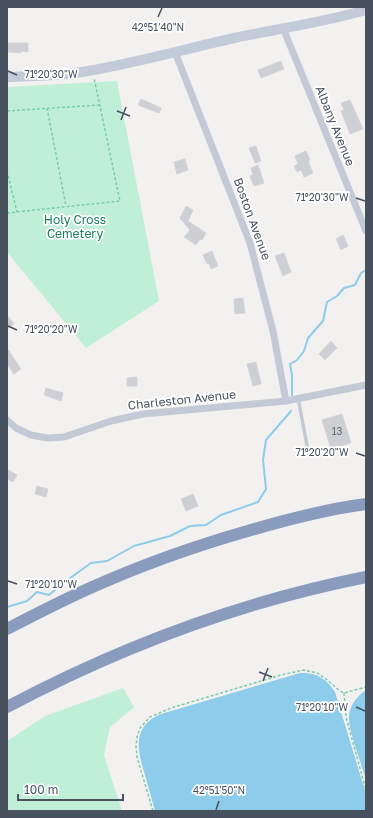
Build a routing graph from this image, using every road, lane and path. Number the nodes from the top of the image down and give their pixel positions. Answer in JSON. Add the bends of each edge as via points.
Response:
{"nodes":[{"id":1,"x":366,"y":10,"type":"edge"},
{"id":2,"x":283,"y":28,"type":"junction"},
{"id":3,"x":175,"y":52,"type":"junction"},
{"id":4,"x":93,"y":70,"type":"junction"},
{"id":5,"x":7,"y":77,"type":"edge"},
{"id":6,"x":100,"y":105,"type":"junction"},
{"id":7,"x":47,"y":108,"type":"junction"},
{"id":8,"x":7,"y":110,"type":"edge"},
{"id":9,"x":7,"y":171,"type":"edge"},
{"id":10,"x":66,"y":207,"type":"junction"},
{"id":11,"x":17,"y":212,"type":"junction"},
{"id":12,"x":7,"y":213,"type":"edge"},
{"id":13,"x":366,"y":231,"type":"edge"},
{"id":14,"x":366,"y":385,"type":"edge"},
{"id":15,"x":298,"y":398,"type":"junction"},
{"id":16,"x":286,"y":401,"type":"junction"},
{"id":17,"x":7,"y":420,"type":"edge"},
{"id":18,"x":309,"y":456,"type":"dead end"},
{"id":19,"x":366,"y":500,"type":"edge"},
{"id":20,"x":366,"y":504,"type":"edge"},
{"id":21,"x":339,"y":507,"type":"junction"},
{"id":22,"x":366,"y":577,"type":"edge"},
{"id":23,"x":7,"y":629,"type":"edge"},
{"id":24,"x":366,"y":687,"type":"edge"},
{"id":25,"x":344,"y":693,"type":"junction"},
{"id":26,"x":7,"y":708,"type":"edge"},
{"id":27,"x":366,"y":790,"type":"edge"},
{"id":28,"x":153,"y":811,"type":"edge"}],
"edges":[{"from":1,"to":2,"type":"street"},
{"from":2,"to":3,"type":"street"},
{"from":2,"to":13,"type":"street","name":"Albany Avenue"},
{"from":3,"to":4,"type":"street"},
{"from":3,"to":16,"type":"street","name":"Boston Avenue","via":[[250,243]]},
{"from":4,"to":5,"type":"street"},
{"from":4,"to":6,"type":"path"},
{"from":6,"to":7,"type":"path"},
{"from":6,"to":10,"type":"path","via":[[120,202]]},
{"from":7,"to":8,"type":"path"},
{"from":7,"to":10,"type":"path"},
{"from":9,"to":11,"type":"path"},
{"from":10,"to":11,"type":"path"},
{"from":11,"to":12,"type":"path"},
{"from":14,"to":15,"type":"street","name":"Charleston Avenue"},
{"from":15,"to":16,"type":"street","name":"Charleston Avenue"},
{"from":15,"to":18,"type":"lane"},
{"from":16,"to":17,"type":"street","name":"Charleston Avenue","via":[[143,414],[111,421],[64,437],[47,438],[31,435],[16,428]]},
{"from":19,"to":21,"type":"highway"},
{"from":20,"to":21,"type":"highway"},
{"from":21,"to":23,"type":"highway","via":[[299,516],[172,555],[88,589]]},
{"from":22,"to":26,"type":"highway","via":[[261,603],[182,628],[86,668]]},
{"from":24,"to":25,"type":"path"},
{"from":25,"to":27,"type":"path","via":[[346,717]]},
{"from":25,"to":28,"type":"path","via":[[326,678],[304,670],[171,708],[150,717],[140,728],[136,746]]}]}
